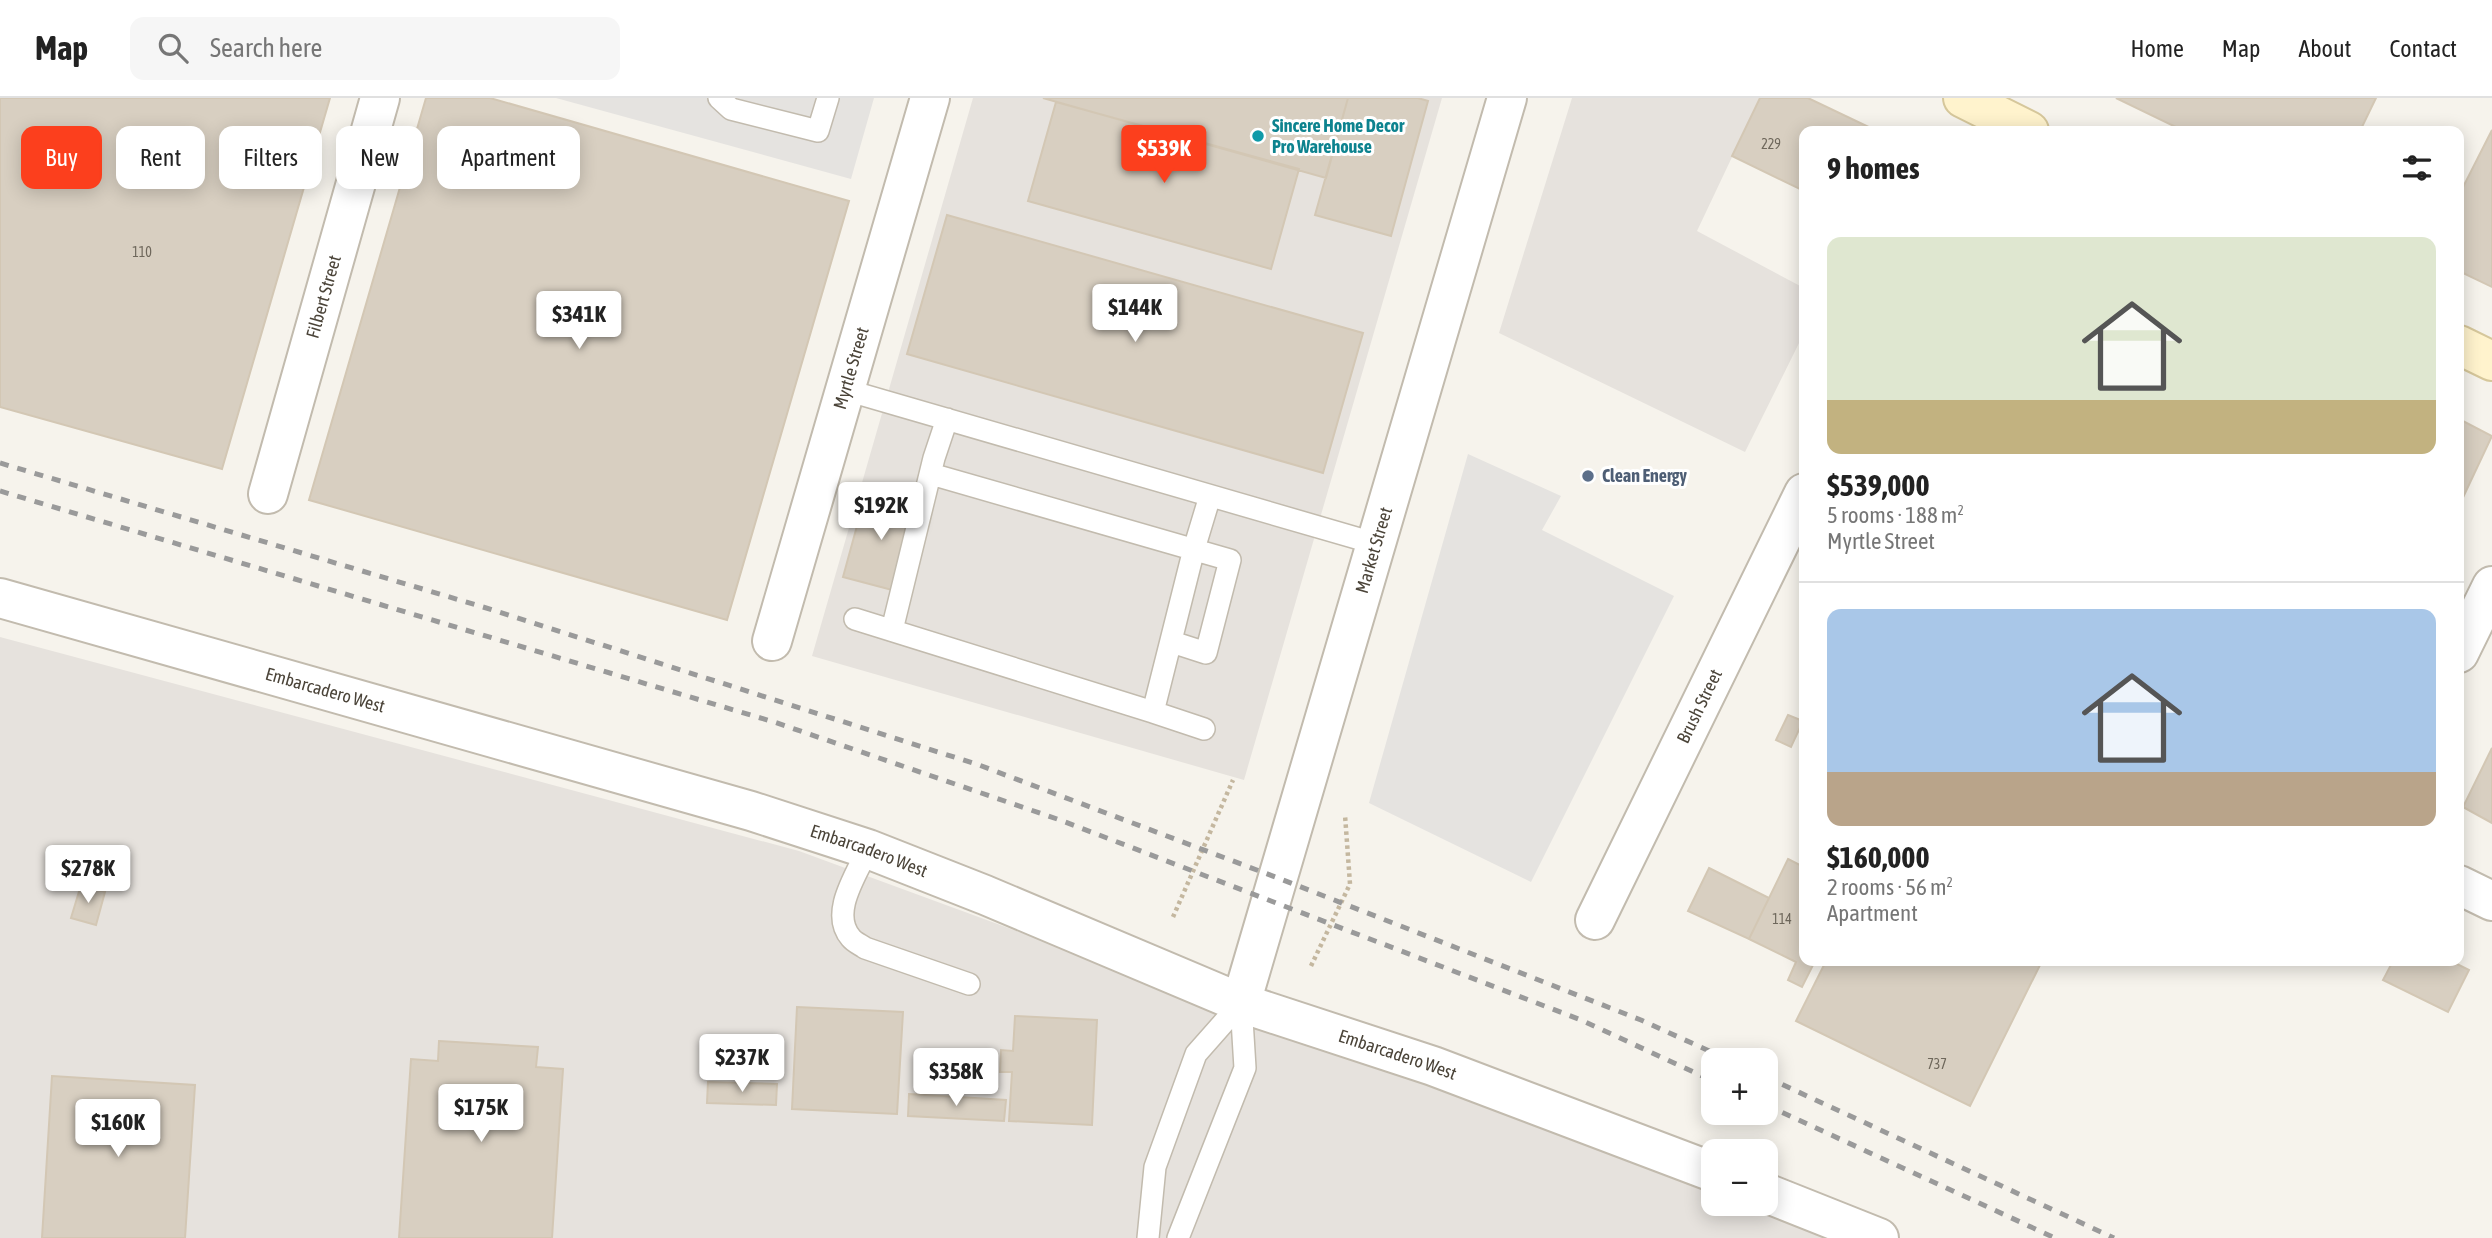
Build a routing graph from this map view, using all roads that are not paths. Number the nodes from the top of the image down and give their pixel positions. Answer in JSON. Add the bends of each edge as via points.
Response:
{"nodes":[{"id":1,"x":380,"y":98,"type":"edge"},
{"id":2,"x":828,"y":98,"type":"edge"},
{"id":3,"x":930,"y":98,"type":"edge"},
{"id":4,"x":1507,"y":98,"type":"edge"},
{"id":5,"x":728,"y":102,"type":"edge"},
{"id":6,"x":1985,"y":110,"type":"edge"},
{"id":7,"x":2019,"y":126,"type":"edge"},
{"id":8,"x":2464,"y":348,"type":"edge"},
{"id":9,"x":2492,"y":362,"type":"edge"},
{"id":10,"x":846,"y":390,"type":"junction"},
{"id":11,"x":947,"y":419,"type":"junction"},
{"id":12,"x":930,"y":474,"type":"junction"},
{"id":13,"x":268,"y":495,"type":"dead end"},
{"id":14,"x":1210,"y":496,"type":"junction"},
{"id":15,"x":1799,"y":517,"type":"edge"},
{"id":16,"x":1377,"y":544,"type":"junction"},
{"id":17,"x":1194,"y":549,"type":"junction"},
{"id":18,"x":1791,"y":555,"type":"edge"},
{"id":19,"x":2492,"y":586,"type":"edge"},
{"id":20,"x":0,"y":598,"type":"edge"},
{"id":21,"x":855,"y":619,"type":"dead end"},
{"id":22,"x":892,"y":630,"type":"junction"},
{"id":23,"x":772,"y":641,"type":"dead end"},
{"id":24,"x":1172,"y":642,"type":"junction"},
{"id":25,"x":2464,"y":643,"type":"edge"},
{"id":26,"x":1153,"y":712,"type":"junction"},
{"id":27,"x":1204,"y":729,"type":"dead end"},
{"id":28,"x":868,"y":849,"type":"junction"},
{"id":29,"x":2464,"y":887,"type":"edge"},
{"id":30,"x":2492,"y":901,"type":"edge"},
{"id":31,"x":1595,"y":920,"type":"dead end"},
{"id":32,"x":969,"y":984,"type":"dead end"},
{"id":33,"x":1241,"y":1003,"type":"junction"},
{"id":34,"x":1701,"y":1167,"type":"edge"},
{"id":35,"x":1778,"y":1197,"type":"edge"},
{"id":36,"x":1148,"y":1238,"type":"edge"},
{"id":37,"x":1178,"y":1238,"type":"edge"},
{"id":38,"x":1879,"y":1238,"type":"edge"}],
"edges":[{"from":1,"to":13,"type":"street","name":"Filbert Street"},
{"from":2,"to":5,"type":"lane","via":[[818,131]]},
{"from":3,"to":10,"type":"street","name":"Myrtle Street"},
{"from":4,"to":16,"type":"street","name":"Market Street"},
{"from":6,"to":7,"type":"street"},
{"from":8,"to":9,"type":"street"},
{"from":10,"to":11,"type":"lane"},
{"from":10,"to":23,"type":"street","name":"Myrtle Street"},
{"from":11,"to":12,"type":"lane"},
{"from":11,"to":14,"type":"lane"},
{"from":12,"to":17,"type":"lane"},
{"from":12,"to":22,"type":"lane"},
{"from":14,"to":16,"type":"lane"},
{"from":14,"to":17,"type":"lane"},
{"from":15,"to":18,"type":"street","name":"Brush Street"},
{"from":16,"to":33,"type":"street","name":"Market Street"},
{"from":17,"to":24,"type":"lane"},
{"from":17,"to":24,"type":"lane","via":[[1230,560],[1206,653]]},
{"from":18,"to":31,"type":"street","name":"Brush Street"},
{"from":19,"to":25,"type":"street"},
{"from":20,"to":28,"type":"street","name":"Embarcadero West","via":[[751,811]]},
{"from":21,"to":22,"type":"lane"},
{"from":22,"to":26,"type":"lane"},
{"from":24,"to":26,"type":"lane"},
{"from":26,"to":27,"type":"lane"},
{"from":28,"to":32,"type":"lane","via":[[844,902],[842,918],[851,938],[865,948]]},
{"from":28,"to":33,"type":"street","name":"Embarcadero West"},
{"from":29,"to":30,"type":"street"},
{"from":33,"to":34,"type":"street","name":"Embarcadero West","via":[[1433,1066]]},
{"from":33,"to":36,"type":"lane","via":[[1196,1054],[1155,1167]]},
{"from":33,"to":37,"type":"lane","via":[[1245,1068]]},
{"from":35,"to":38,"type":"street"}]}
